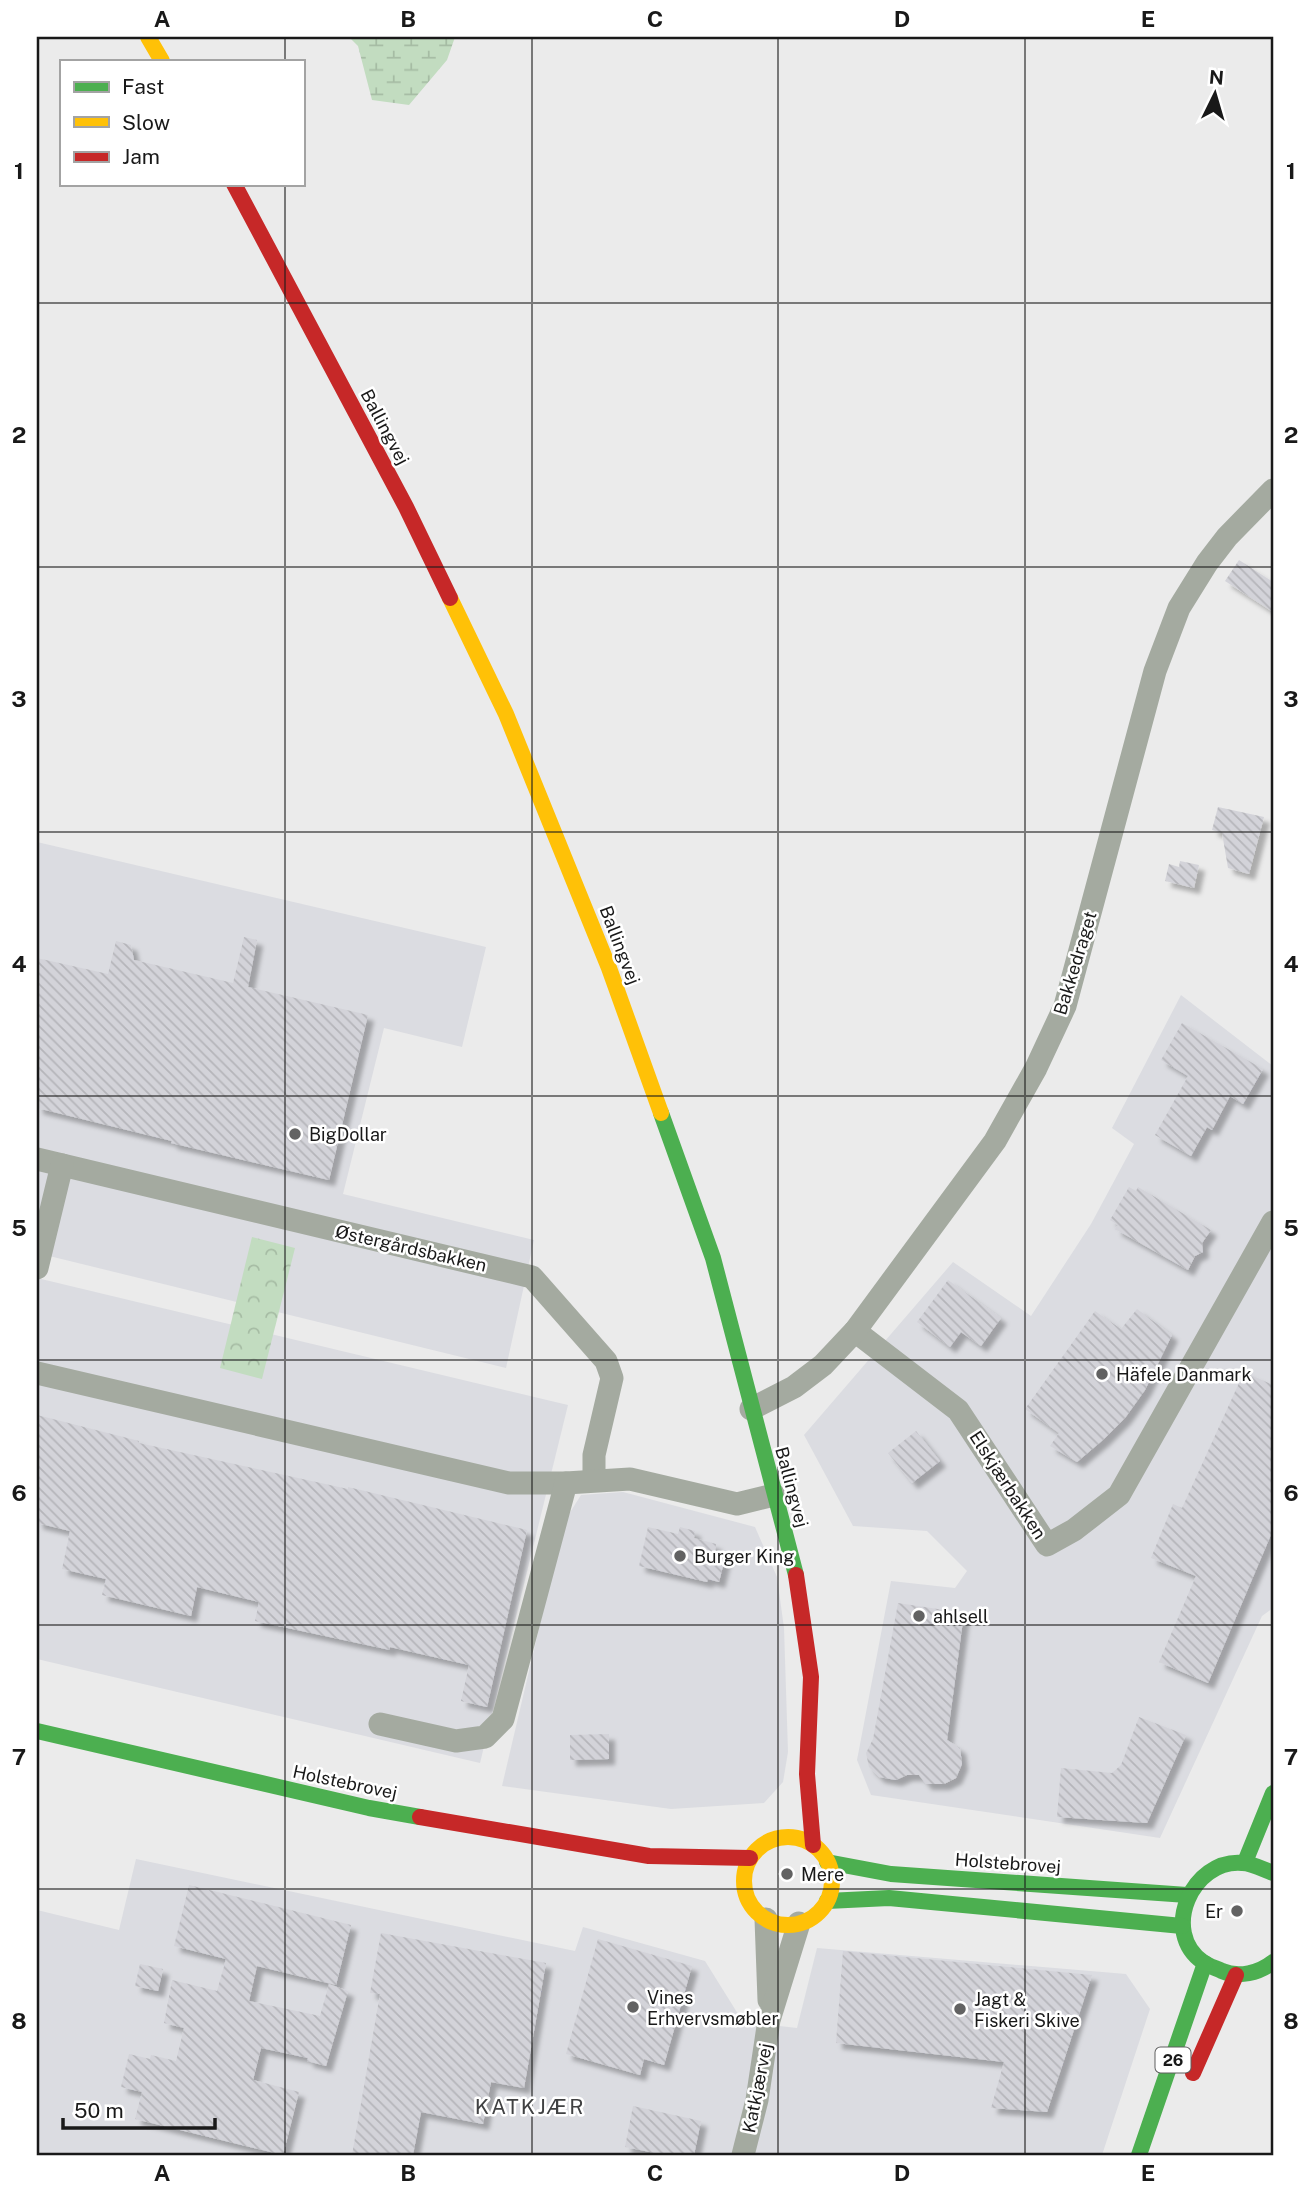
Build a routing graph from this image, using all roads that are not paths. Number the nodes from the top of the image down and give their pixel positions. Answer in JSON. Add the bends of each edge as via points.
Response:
{"nodes":[{"id":1,"x":148,"y":37,"type":"edge"},
{"id":2,"x":161,"y":60,"type":"edge"},
{"id":3,"x":235,"y":186,"type":"edge"},
{"id":4,"x":1273,"y":490,"type":"edge"},
{"id":5,"x":37,"y":1158,"type":"edge"},
{"id":6,"x":62,"y":1165,"type":"junction"},
{"id":7,"x":1273,"y":1222,"type":"edge"},
{"id":8,"x":37,"y":1266,"type":"edge"},
{"id":9,"x":855,"y":1331,"type":"junction"},
{"id":10,"x":37,"y":1373,"type":"edge"},
{"id":11,"x":751,"y":1409,"type":"junction"},
{"id":12,"x":594,"y":1480,"type":"junction"},
{"id":13,"x":566,"y":1483,"type":"junction"},
{"id":14,"x":774,"y":1494,"type":"junction"},
{"id":15,"x":380,"y":1724,"type":"dead end"},
{"id":16,"x":37,"y":1731,"type":"edge"},
{"id":17,"x":807,"y":1773,"type":"junction"},
{"id":18,"x":1273,"y":1793,"type":"edge"},
{"id":19,"x":794,"y":1803,"type":"dead end"},
{"id":20,"x":787,"y":1819,"type":"dead end"},
{"id":21,"x":779,"y":1838,"type":"junction"},
{"id":22,"x":813,"y":1845,"type":"junction"},
{"id":23,"x":649,"y":1856,"type":"junction"},
{"id":24,"x":750,"y":1858,"type":"junction"},
{"id":25,"x":1245,"y":1861,"type":"junction"},
{"id":26,"x":827,"y":1862,"type":"junction"},
{"id":27,"x":1273,"y":1873,"type":"edge"},
{"id":28,"x":704,"y":1875,"type":"dead end"},
{"id":29,"x":726,"y":1882,"type":"dead end"},
{"id":30,"x":745,"y":1889,"type":"junction"},
{"id":31,"x":1187,"y":1895,"type":"junction"},
{"id":32,"x":827,"y":1901,"type":"junction"},
{"id":33,"x":766,"y":1919,"type":"junction"},
{"id":34,"x":799,"y":1923,"type":"junction"},
{"id":35,"x":1182,"y":1926,"type":"junction"},
{"id":36,"x":1273,"y":1962,"type":"edge"},
{"id":37,"x":1205,"y":1963,"type":"junction"},
{"id":38,"x":1236,"y":1975,"type":"junction"},
{"id":39,"x":769,"y":2020,"type":"junction"},
{"id":40,"x":1188,"y":2084,"type":"dead end"},
{"id":41,"x":743,"y":2155,"type":"edge"},
{"id":42,"x":1139,"y":2155,"type":"edge"}],
"edges":[{"from":1,"to":2,"type":"main road"},
{"from":3,"to":11,"type":"main road","name":"Ballingvej","via":[[407,507],[506,714],[609,968],[713,1258]]},
{"from":4,"to":9,"type":"street","name":"Bakkedraget","via":[[1220,546],[1178,608],[1155,671],[1065,1006],[1036,1068],[995,1142]]},
{"from":5,"to":6,"type":"street","name":"Østergårdsbakken"},
{"from":6,"to":8,"type":"street"},
{"from":6,"to":12,"type":"street","name":"Østergårdsbakken","via":[[532,1277],[606,1361],[612,1378],[594,1455]]},
{"from":7,"to":9,"type":"street","name":"Elskjærbakken","via":[[1119,1495],[1047,1545],[958,1410]]},
{"from":9,"to":11,"type":"street","name":"Bakkedraget","via":[[794,1387]]},
{"from":10,"to":13,"type":"street","via":[[509,1483]]},
{"from":11,"to":14,"type":"main road","name":"Ballingvej"},
{"from":12,"to":13,"type":"street"},
{"from":12,"to":14,"type":"street","via":[[630,1479],[737,1504]]},
{"from":13,"to":15,"type":"street","via":[[503,1719],[485,1737],[456,1741]]},
{"from":14,"to":17,"type":"main road","name":"Ballingvej","via":[[806,1633],[811,1677]]},
{"from":16,"to":23,"type":"main road","name":"Holstebrovej","via":[[369,1808]]},
{"from":17,"to":19,"type":"main road","name":"Ballingvej"},
{"from":17,"to":22,"type":"main road","name":"Ballingvej"},
{"from":18,"to":25,"type":"main road"},
{"from":20,"to":21,"type":"main road"},
{"from":21,"to":22,"type":"main road"},
{"from":21,"to":24,"type":"main road"},
{"from":22,"to":26,"type":"main road"},
{"from":23,"to":24,"type":"main road","name":"Holstebrovej"},
{"from":23,"to":28,"type":"main road","name":"Holstebrovej"},
{"from":24,"to":30,"type":"main road"},
{"from":25,"to":27,"type":"main road"},
{"from":25,"to":31,"type":"main road","via":[[1210,1869]]},
{"from":26,"to":31,"type":"main road","name":"Holstebrovej","via":[[891,1874]]},
{"from":26,"to":32,"type":"main road","via":[[832,1881]]},
{"from":29,"to":30,"type":"main road"},
{"from":30,"to":33,"type":"main road","via":[[748,1901]]},
{"from":31,"to":35,"type":"main road"},
{"from":32,"to":34,"type":"main road","via":[[815,1915]]},
{"from":32,"to":35,"type":"main road","via":[[889,1898]]},
{"from":33,"to":34,"type":"main road"},
{"from":33,"to":39,"type":"street","name":"Katkjærvej"},
{"from":34,"to":39,"type":"street","name":"Katkjærvej"},
{"from":35,"to":37,"type":"main road","via":[[1194,1953]]},
{"from":36,"to":38,"type":"main road","via":[[1253,1973]]},
{"from":37,"to":38,"type":"main road"},
{"from":37,"to":42,"type":"main road","number":"26"},
{"from":38,"to":40,"type":"main road","number":"26"},
{"from":39,"to":41,"type":"street","name":"Katkjærvej"}]}
